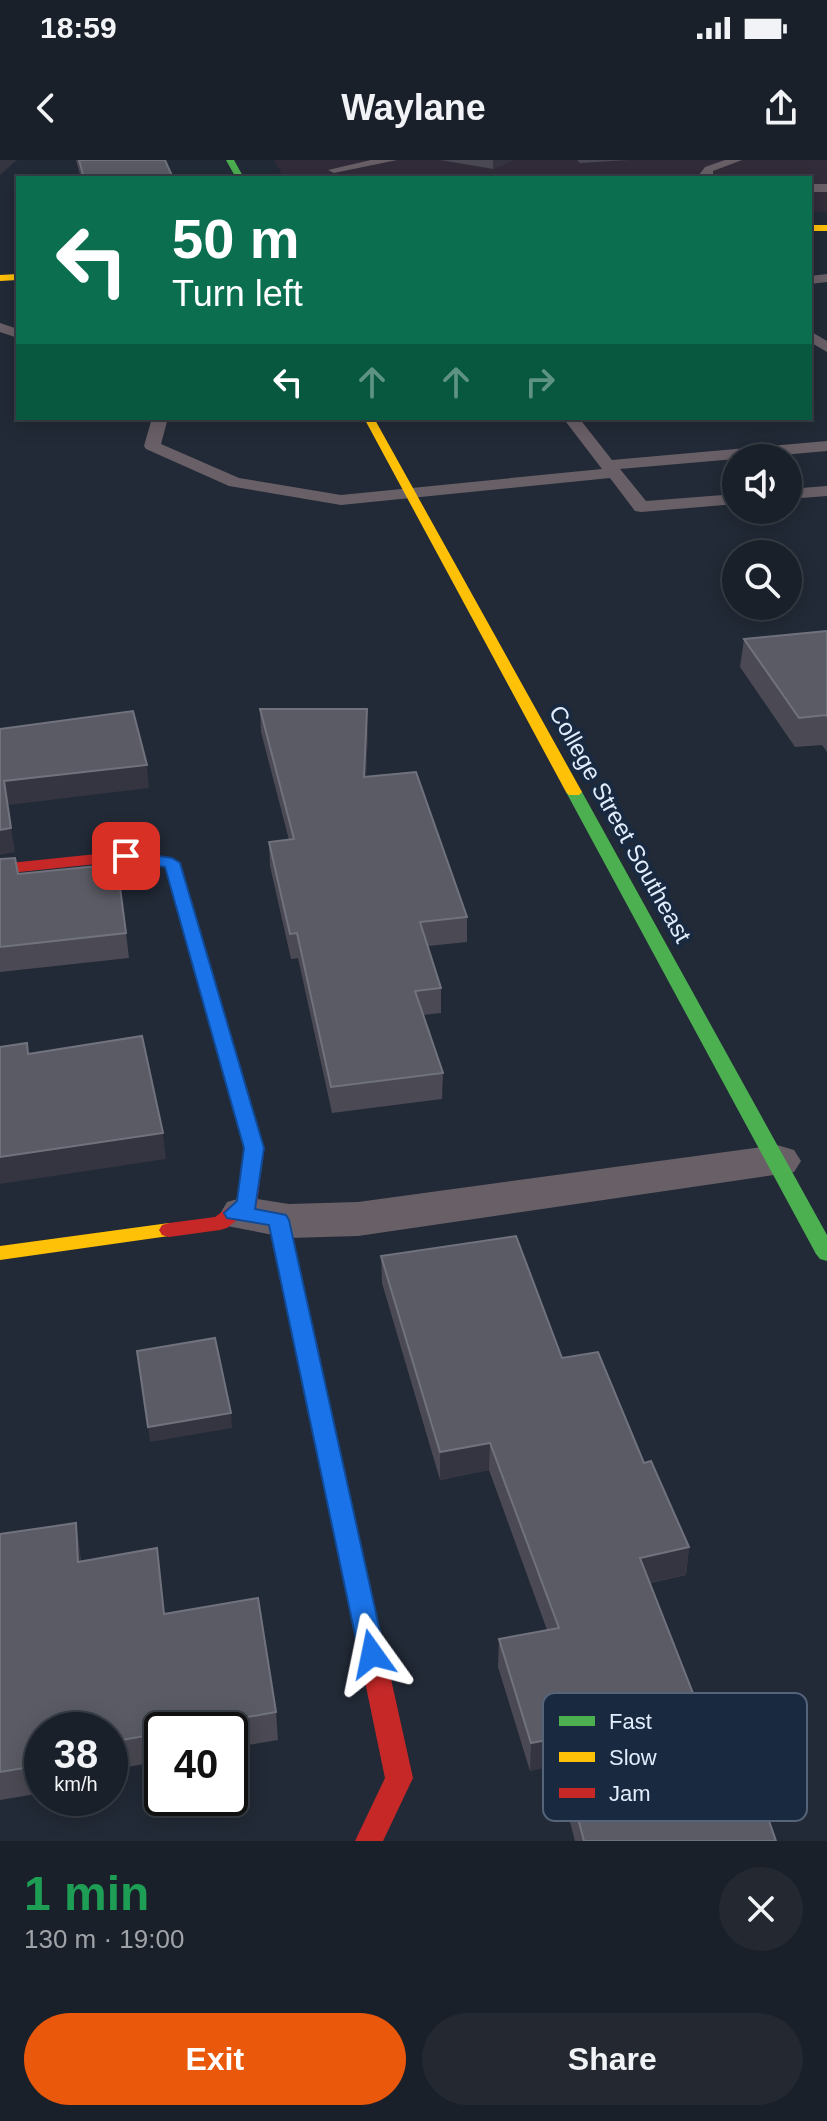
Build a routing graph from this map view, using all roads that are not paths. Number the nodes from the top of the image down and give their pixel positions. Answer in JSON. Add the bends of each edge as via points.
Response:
{"nodes":[{"id":1,"x":391,"y":160,"type":"edge"},
{"id":2,"x":736,"y":160,"type":"edge"},
{"id":3,"x":334,"y":169,"type":"edge"},
{"id":4,"x":706,"y":176,"type":"edge"},
{"id":5,"x":159,"y":420,"type":"edge"},
{"id":6,"x":370,"y":420,"type":"edge"},
{"id":7,"x":573,"y":420,"type":"edge"},
{"id":8,"x":827,"y":446,"type":"edge"},
{"id":9,"x":611,"y":469,"type":"junction"},
{"id":10,"x":827,"y":491,"type":"edge"},
{"id":11,"x":410,"y":493,"type":"junction"},
{"id":12,"x":802,"y":493,"type":"edge"},
{"id":13,"x":722,"y":500,"type":"edge"},
{"id":14,"x":0,"y":869,"type":"edge"},
{"id":15,"x":777,"y":1161,"type":"junction"},
{"id":16,"x":257,"y":1216,"type":"junction"},
{"id":17,"x":0,"y":1253,"type":"edge"},
{"id":18,"x":827,"y":1254,"type":"edge"},
{"id":19,"x":369,"y":1841,"type":"edge"}],
"edges":[{"from":1,"to":3,"type":"lane"},
{"from":2,"to":4,"type":"lane","via":[[709,169]]},
{"from":5,"to":11,"type":"lane","via":[[152,446],[235,482],[341,500]]},
{"from":6,"to":11,"type":"main road","name":"College Street Southeast"},
{"from":7,"to":9,"type":"lane"},
{"from":8,"to":9,"type":"lane"},
{"from":9,"to":11,"type":"lane"},
{"from":9,"to":13,"type":"lane","via":[[641,507]]},
{"from":10,"to":12,"type":"lane"},
{"from":11,"to":15,"type":"main road","name":"College Street Southeast"},
{"from":14,"to":16,"type":"main road","via":[[126,856],[172,863],[254,1148],[247,1204]]},
{"from":15,"to":16,"type":"street","via":[[358,1219]]},
{"from":15,"to":18,"type":"main road","name":"College Street Southeast"},
{"from":16,"to":17,"type":"main road"},
{"from":16,"to":19,"type":"main road","via":[[399,1778]]}]}
